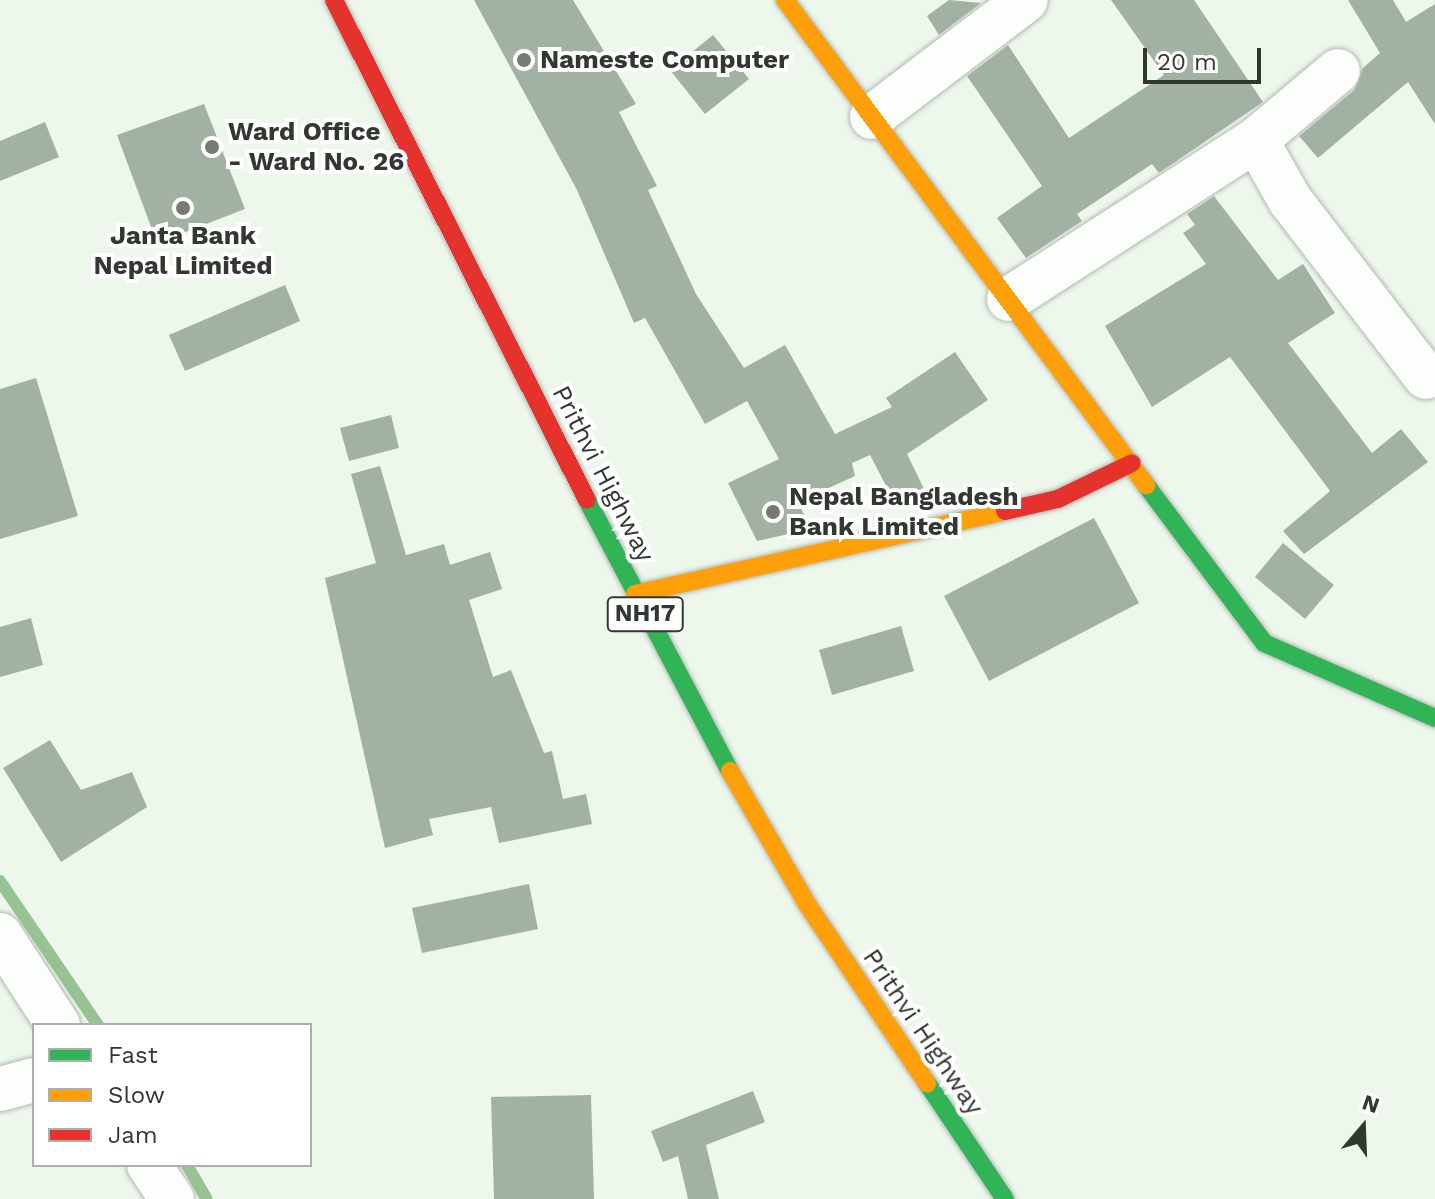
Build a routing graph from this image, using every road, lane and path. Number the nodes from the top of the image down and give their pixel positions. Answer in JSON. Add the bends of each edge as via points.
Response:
{"nodes":[{"id":1,"x":334,"y":0,"type":"edge"},
{"id":2,"x":785,"y":0,"type":"edge"},
{"id":3,"x":1026,"y":0,"type":"edge"},
{"id":4,"x":1338,"y":71,"type":"dead end"},
{"id":5,"x":872,"y":117,"type":"junction"},
{"id":6,"x":1256,"y":140,"type":"junction"},
{"id":7,"x":1009,"y":299,"type":"junction"},
{"id":8,"x":1426,"y":377,"type":"dead end"},
{"id":9,"x":1132,"y":463,"type":"junction"},
{"id":10,"x":635,"y":594,"type":"junction"},
{"id":11,"x":1433,"y":710,"type":"edge"},
{"id":12,"x":0,"y":935,"type":"edge"},
{"id":13,"x":57,"y":1023,"type":"edge"},
{"id":14,"x":32,"y":1081,"type":"edge"},
{"id":15,"x":0,"y":1089,"type":"edge"},
{"id":16,"x":150,"y":1167,"type":"edge"},
{"id":17,"x":172,"y":1199,"type":"edge"},
{"id":18,"x":1005,"y":1199,"type":"edge"}],
"edges":[{"from":1,"to":10,"type":"main road","name":"Prithvi Highway","number":"NH17"},
{"from":2,"to":5,"type":"main road"},
{"from":3,"to":5,"type":"street"},
{"from":4,"to":6,"type":"street"},
{"from":5,"to":7,"type":"main road"},
{"from":6,"to":7,"type":"street"},
{"from":6,"to":8,"type":"street","via":[[1290,200]]},
{"from":7,"to":9,"type":"main road"},
{"from":9,"to":10,"type":"main road","via":[[1058,499]]},
{"from":9,"to":11,"type":"main road","via":[[1264,643]]},
{"from":10,"to":18,"type":"main road","name":"Prithvi Highway","number":"NH17","via":[[807,904]]},
{"from":12,"to":13,"type":"street"},
{"from":14,"to":15,"type":"street"},
{"from":16,"to":17,"type":"street"}]}
